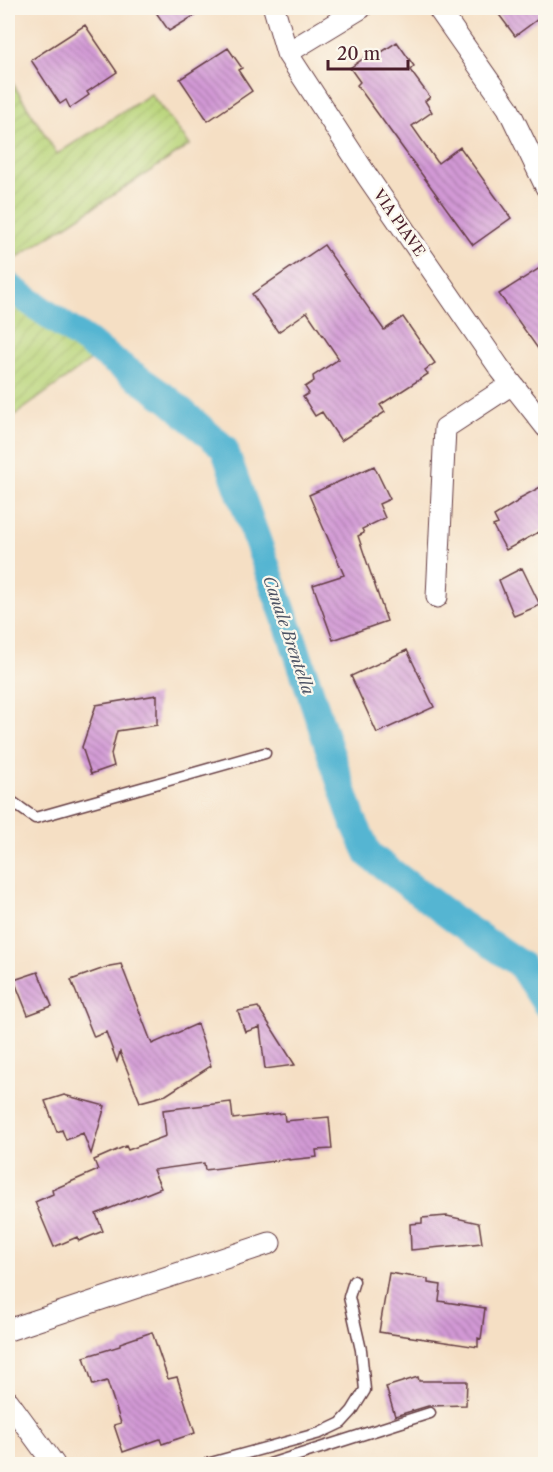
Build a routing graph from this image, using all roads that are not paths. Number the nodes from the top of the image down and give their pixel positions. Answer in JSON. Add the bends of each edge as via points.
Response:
{"nodes":[{"id":1,"x":274,"y":8,"type":"edge"},
{"id":2,"x":361,"y":8,"type":"edge"},
{"id":3,"x":438,"y":8,"type":"edge"},
{"id":4,"x":287,"y":53,"type":"junction"},
{"id":5,"x":546,"y":187,"type":"edge"},
{"id":6,"x":512,"y":384,"type":"junction"},
{"id":7,"x":546,"y":428,"type":"edge"},
{"id":8,"x":437,"y":597,"type":"dead end"},
{"id":9,"x":265,"y":753,"type":"dead end"},
{"id":10,"x":8,"y":799,"type":"edge"},
{"id":11,"x":270,"y":1243,"type":"dead end"},
{"id":12,"x":354,"y":1281,"type":"dead end"},
{"id":13,"x":8,"y":1330,"type":"edge"},
{"id":14,"x":8,"y":1401,"type":"edge"},
{"id":15,"x":430,"y":1413,"type":"dead end"},
{"id":16,"x":54,"y":1464,"type":"edge"},
{"id":17,"x":207,"y":1464,"type":"edge"},
{"id":18,"x":270,"y":1464,"type":"edge"}],
"edges":[{"from":1,"to":4,"type":"street","name":"VIA PIAVE"},
{"from":2,"to":4,"type":"street"},
{"from":3,"to":5,"type":"street","via":[[508,108]]},
{"from":4,"to":6,"type":"street","name":"VIA PIAVE"},
{"from":6,"to":7,"type":"street","name":"VIA PIAVE"},
{"from":6,"to":8,"type":"street","via":[[445,428]]},
{"from":9,"to":10,"type":"lane","via":[[35,818]]},
{"from":11,"to":13,"type":"street"},
{"from":12,"to":17,"type":"lane","via":[[349,1297],[365,1390],[352,1411],[341,1424],[320,1433]]},
{"from":14,"to":16,"type":"street"},
{"from":15,"to":18,"type":"lane"}]}
